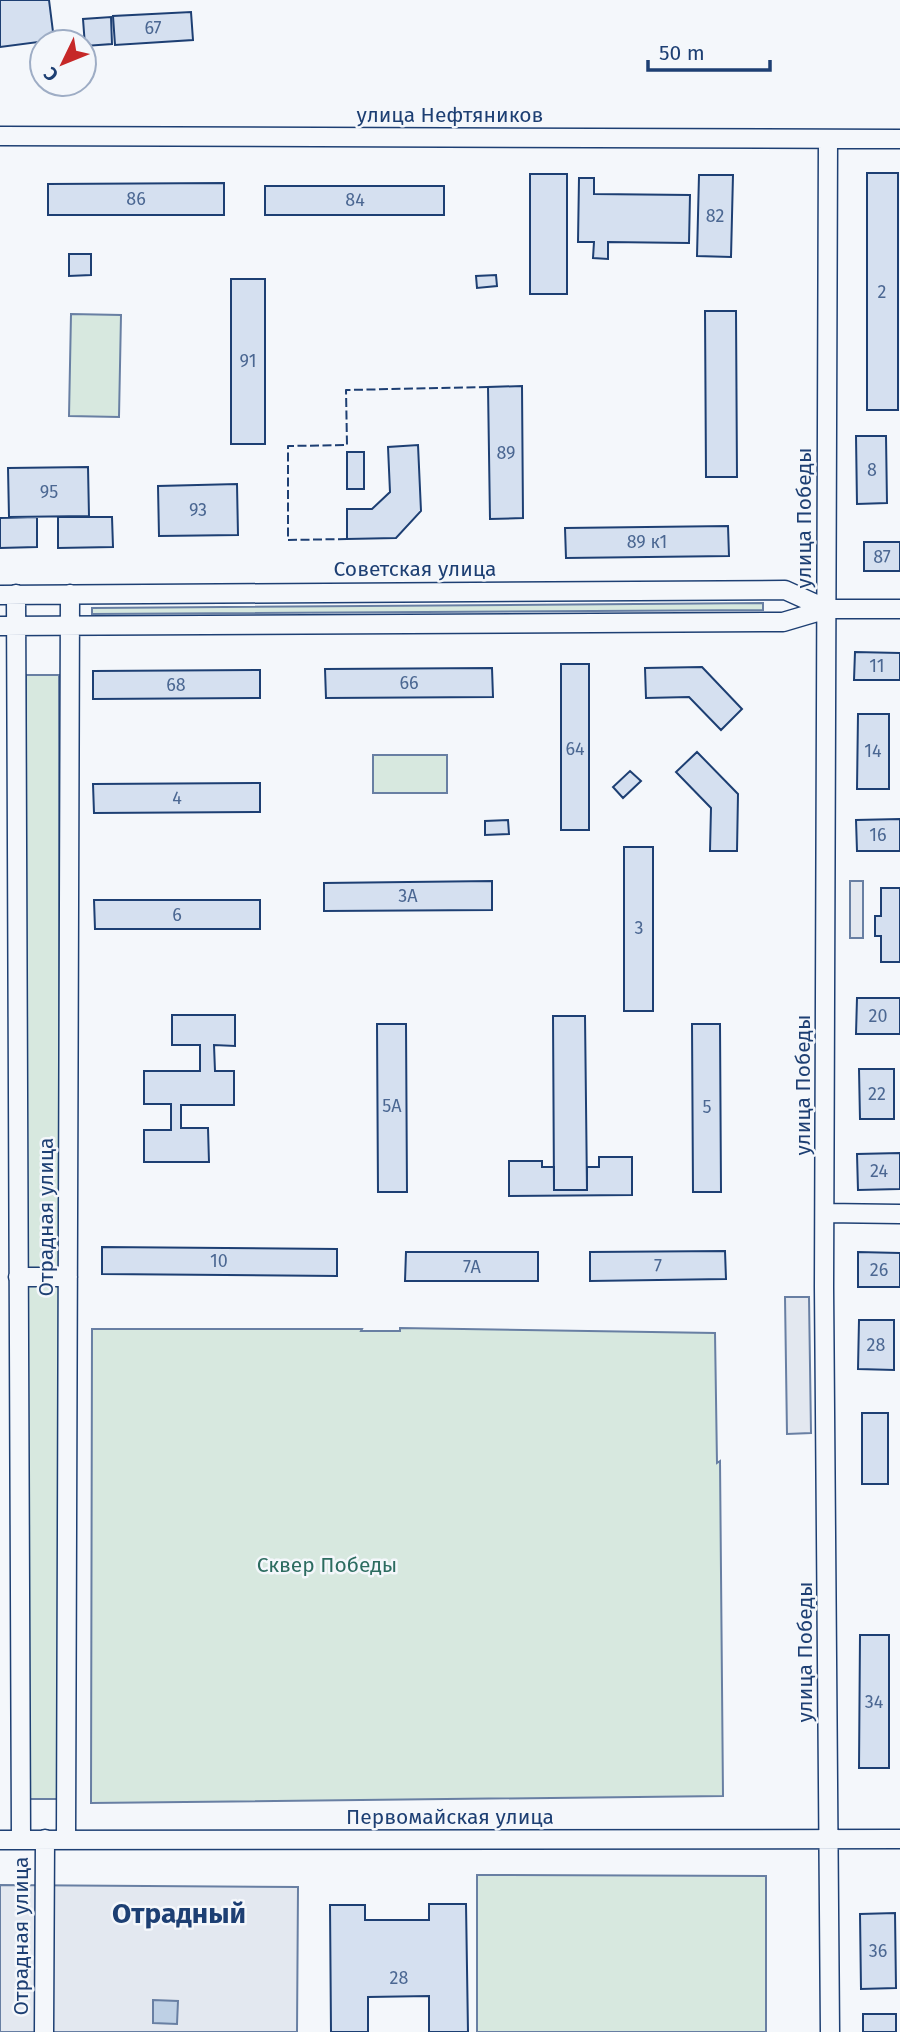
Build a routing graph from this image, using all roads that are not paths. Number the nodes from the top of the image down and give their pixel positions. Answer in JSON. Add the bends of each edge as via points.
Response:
{"nodes":[{"id":1,"x":0,"y":136,"type":"edge"},
{"id":2,"x":828,"y":139,"type":"junction"},
{"id":3,"x":900,"y":139,"type":"edge"},
{"id":4,"x":8,"y":594,"type":"edge"},
{"id":5,"x":70,"y":594,"type":"junction"},
{"id":6,"x":827,"y":609,"type":"junction"},
{"id":7,"x":900,"y":609,"type":"edge"},
{"id":8,"x":8,"y":625,"type":"edge"},
{"id":9,"x":70,"y":626,"type":"junction"},
{"id":10,"x":825,"y":1213,"type":"junction"},
{"id":11,"x":900,"y":1214,"type":"edge"},
{"id":12,"x":18,"y":1276,"type":"junction"},
{"id":13,"x":68,"y":1277,"type":"junction"},
{"id":14,"x":45,"y":1839,"type":"junction"},
{"id":15,"x":829,"y":1839,"type":"junction"},
{"id":16,"x":900,"y":1839,"type":"edge"},
{"id":17,"x":0,"y":1840,"type":"edge"},
{"id":18,"x":21,"y":1840,"type":"junction"},
{"id":19,"x":66,"y":1840,"type":"junction"},
{"id":20,"x":44,"y":2032,"type":"edge"},
{"id":21,"x":830,"y":2032,"type":"edge"}],
"edges":[{"from":1,"to":2,"type":"street","name":"улица Нефтяников"},
{"from":2,"to":3,"type":"street","name":"улица Нефтяников"},
{"from":2,"to":6,"type":"street","name":"улица Победы"},
{"from":4,"to":5,"type":"street","name":"Советская улица"},
{"from":4,"to":8,"type":"street","name":"Отрадная улица"},
{"from":5,"to":6,"type":"street","name":"Советская улица","via":[[785,590]]},
{"from":5,"to":9,"type":"street","name":"Отрадная улица"},
{"from":6,"to":7,"type":"street","name":"Советская улица"},
{"from":6,"to":9,"type":"street","name":"Советская улица","via":[[783,622]]},
{"from":6,"to":10,"type":"street","name":"улица Победы"},
{"from":8,"to":9,"type":"street","name":"Советская улица"},
{"from":8,"to":12,"type":"street","name":"Отрадная улица"},
{"from":9,"to":13,"type":"street","name":"Отрадная улица"},
{"from":10,"to":11,"type":"street"},
{"from":10,"to":15,"type":"street","name":"улица Победы"},
{"from":12,"to":13,"type":"street"},
{"from":12,"to":18,"type":"street","name":"Отрадная улица"},
{"from":13,"to":19,"type":"street","name":"Отрадная улица"},
{"from":14,"to":18,"type":"street","name":"Первомайская улица"},
{"from":14,"to":19,"type":"street","name":"Первомайская улица"},
{"from":14,"to":20,"type":"street","name":"Отрадная улица"},
{"from":15,"to":16,"type":"street","name":"Первомайская улица"},
{"from":15,"to":19,"type":"street","name":"Первомайская улица"},
{"from":15,"to":21,"type":"street","name":"улица Победы"},
{"from":17,"to":18,"type":"street","name":"Первомайская улица"}]}
